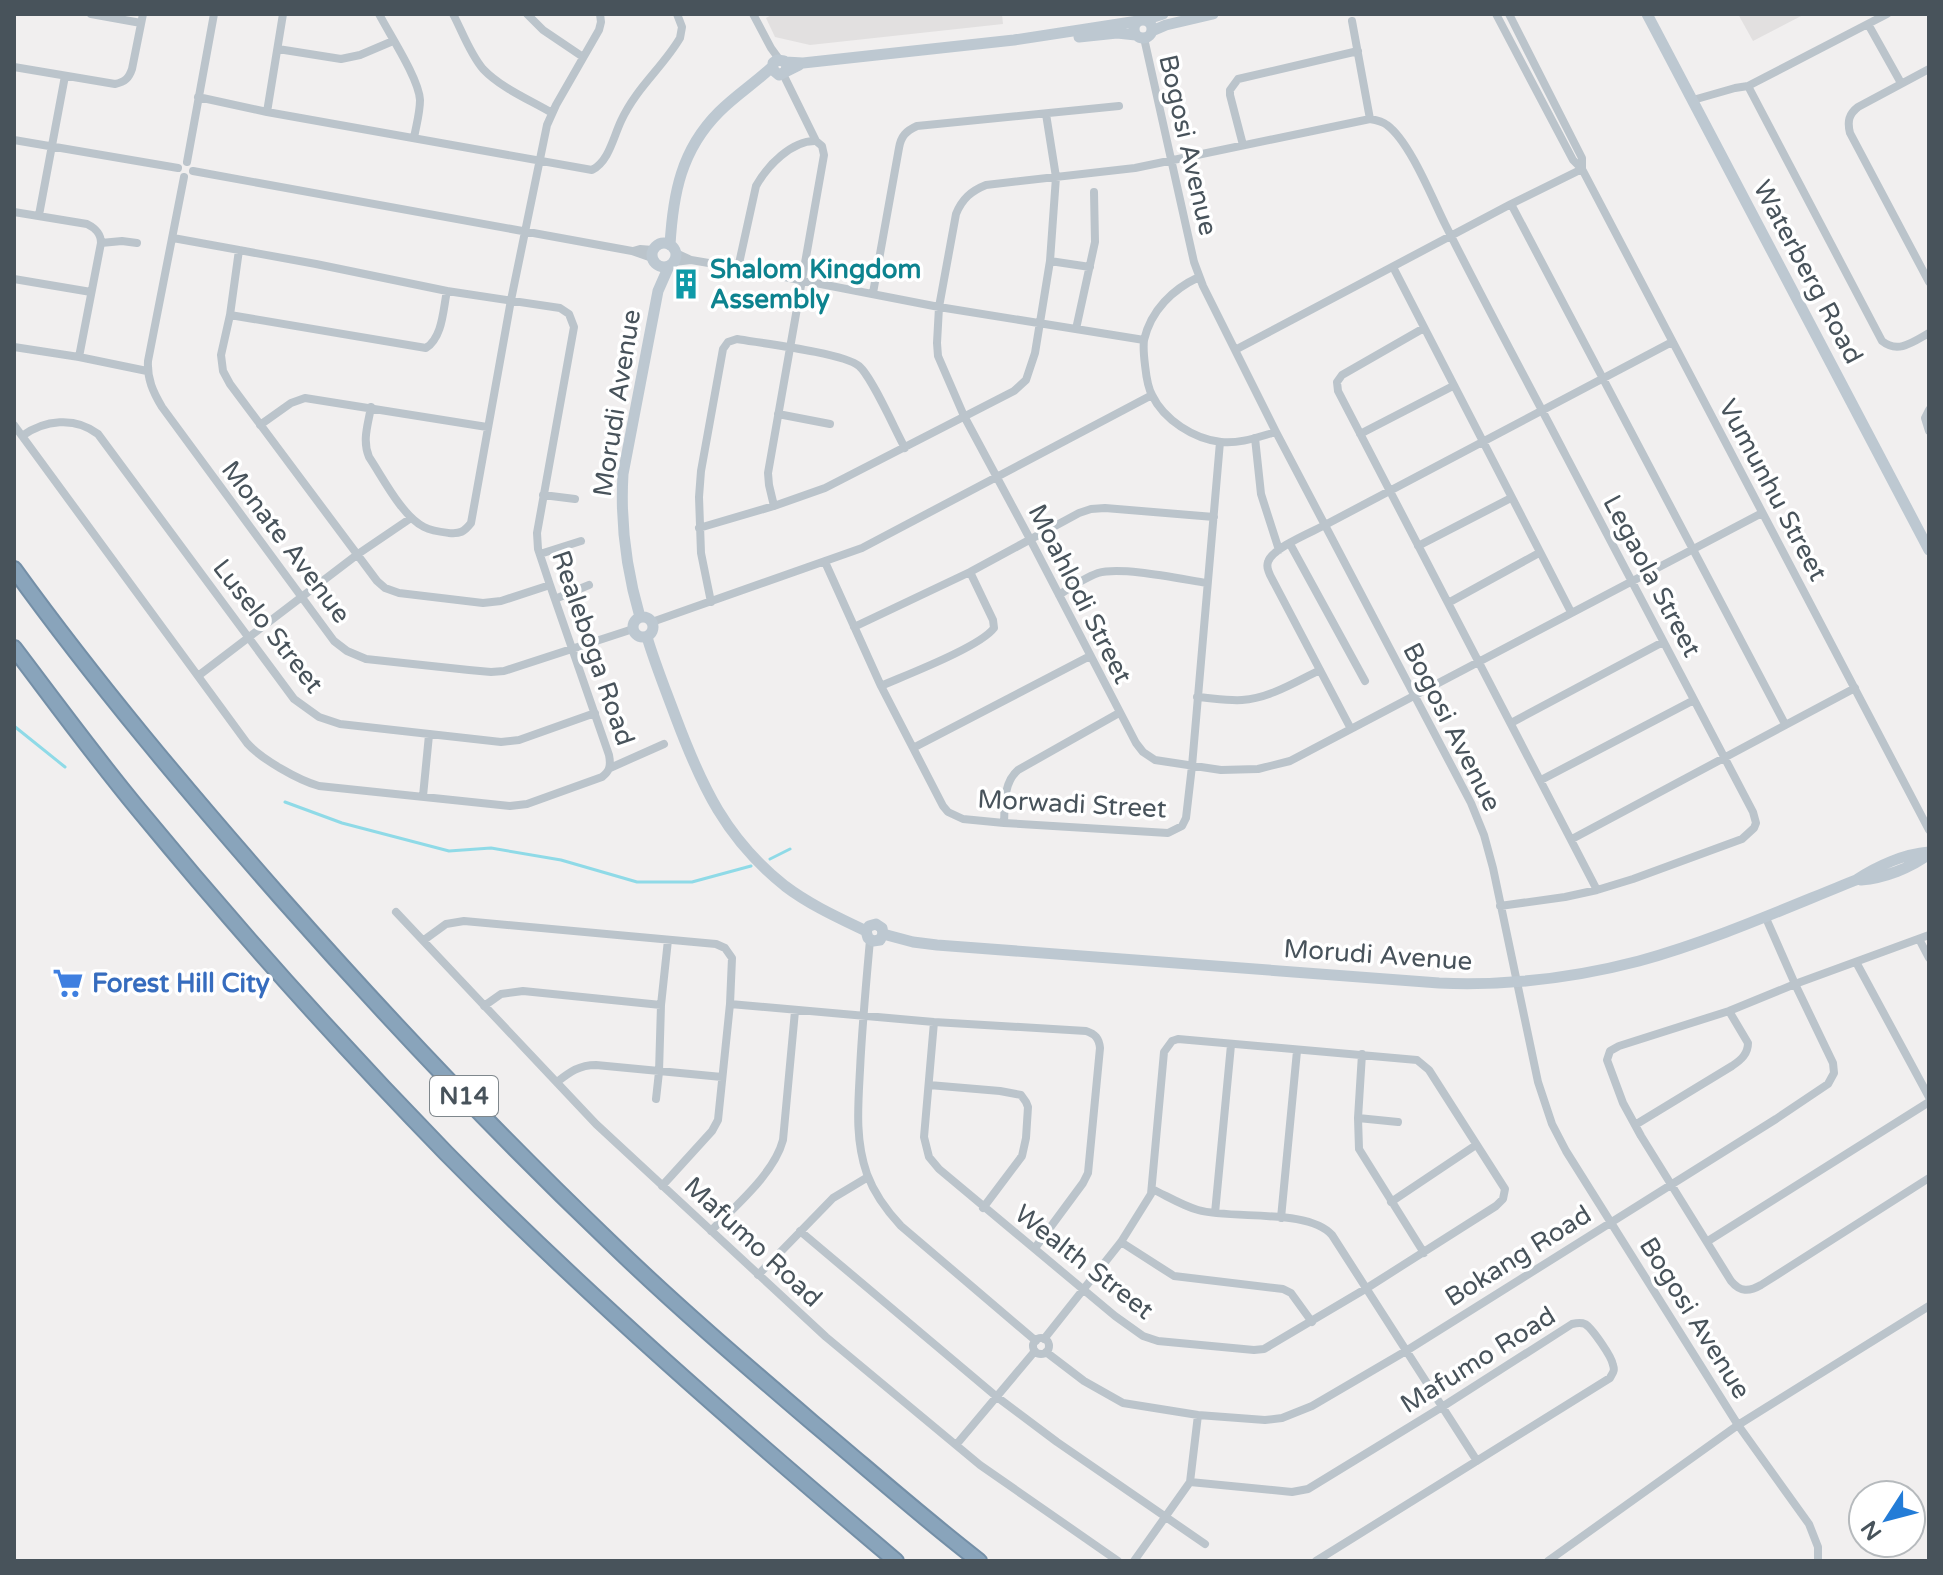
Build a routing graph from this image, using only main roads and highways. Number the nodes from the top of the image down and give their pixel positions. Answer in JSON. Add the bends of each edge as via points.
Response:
{"nodes":[{"id":1,"x":14,"y":569,"type":"edge"},
{"id":2,"x":14,"y":648,"type":"edge"},
{"id":3,"x":896,"y":1561,"type":"edge"},
{"id":4,"x":979,"y":1561,"type":"edge"}],
"edges":[{"from":1,"to":4,"type":"highway","number":"N14","via":[[238,848],[380,1009],[507,1141],[722,1345]]},
{"from":2,"to":3,"type":"highway","number":"N14","via":[[137,809],[318,1017],[438,1144],[656,1353]]}]}
